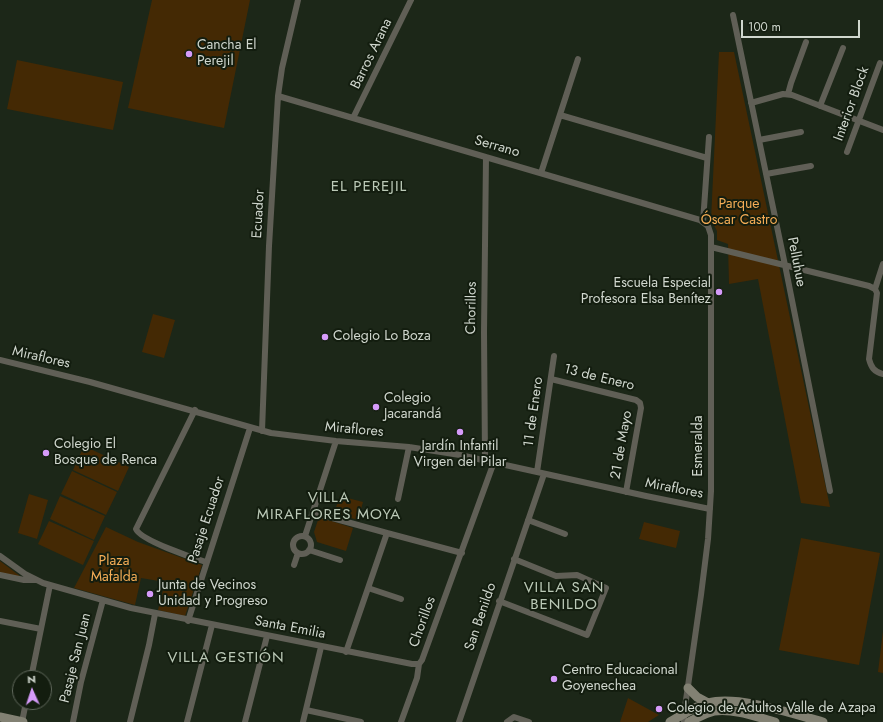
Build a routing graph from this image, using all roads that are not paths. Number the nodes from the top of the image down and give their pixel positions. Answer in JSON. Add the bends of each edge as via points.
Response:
{"nodes":[{"id":1,"x":298,"y":0,"type":"edge"},
{"id":2,"x":411,"y":0,"type":"edge"},
{"id":3,"x":733,"y":15,"type":"dead end"},
{"id":4,"x":806,"y":42,"type":"dead end"},
{"id":5,"x":843,"y":48,"type":"dead end"},
{"id":6,"x":578,"y":59,"type":"dead end"},
{"id":7,"x":880,"y":63,"type":"dead end"},
{"id":8,"x":788,"y":94,"type":"junction"},
{"id":9,"x":278,"y":96,"type":"junction"},
{"id":10,"x":751,"y":102,"type":"junction"},
{"id":11,"x":820,"y":106,"type":"junction"},
{"id":12,"x":560,"y":116,"type":"junction"},
{"id":13,"x":353,"y":118,"type":"junction"},
{"id":14,"x":859,"y":121,"type":"junction"},
{"id":15,"x":883,"y":130,"type":"edge"},
{"id":16,"x":801,"y":132,"type":"dead end"},
{"id":17,"x":709,"y":137,"type":"dead end"},
{"id":18,"x":759,"y":140,"type":"junction"},
{"id":19,"x":847,"y":152,"type":"dead end"},
{"id":20,"x":486,"y":157,"type":"junction"},
{"id":21,"x":707,"y":158,"type":"junction"},
{"id":22,"x":811,"y":166,"type":"dead end"},
{"id":23,"x":541,"y":173,"type":"junction"},
{"id":24,"x":766,"y":174,"type":"junction"},
{"id":25,"x":705,"y":224,"type":"junction"},
{"id":26,"x":711,"y":247,"type":"junction"},
{"id":27,"x":883,"y":264,"type":"edge"},
{"id":28,"x":785,"y":265,"type":"junction"},
{"id":29,"x":875,"y":288,"type":"junction"},
{"id":30,"x":554,"y":356,"type":"dead end"},
{"id":31,"x":0,"y":360,"type":"edge"},
{"id":32,"x":883,"y":374,"type":"edge"},
{"id":33,"x":551,"y":379,"type":"junction"},
{"id":34,"x":640,"y":403,"type":"joint"},
{"id":35,"x":195,"y":410,"type":"junction"},
{"id":36,"x":250,"y":428,"type":"junction"},
{"id":37,"x":262,"y":431,"type":"junction"},
{"id":38,"x":336,"y":441,"type":"junction"},
{"id":39,"x":410,"y":448,"type":"junction"},
{"id":40,"x":485,"y":460,"type":"junction"},
{"id":41,"x":494,"y":462,"type":"junction"},
{"id":42,"x":537,"y":472,"type":"junction"},
{"id":43,"x":544,"y":474,"type":"junction"},
{"id":44,"x":830,"y":491,"type":"dead end"},
{"id":45,"x":626,"y":492,"type":"junction"},
{"id":46,"x":398,"y":499,"type":"dead end"},
{"id":47,"x":710,"y":509,"type":"junction"},
{"id":48,"x":314,"y":514,"type":"junction"},
{"id":49,"x":528,"y":520,"type":"junction"},
{"id":50,"x":387,"y":533,"type":"junction"},
{"id":51,"x":565,"y":534,"type":"dead end"},
{"id":52,"x":305,"y":536,"type":"junction"},
{"id":53,"x":309,"y":550,"type":"junction"},
{"id":54,"x":462,"y":552,"type":"junction"},
{"id":55,"x":298,"y":553,"type":"junction"},
{"id":56,"x":0,"y":556,"type":"edge"},
{"id":57,"x":514,"y":559,"type":"junction"},
{"id":58,"x":340,"y":560,"type":"dead end"},
{"id":59,"x":206,"y":562,"type":"junction"},
{"id":60,"x":294,"y":565,"type":"dead end"},
{"id":61,"x":0,"y":575,"type":"edge"},
{"id":62,"x":37,"y":580,"type":"junction"},
{"id":63,"x":50,"y":585,"type":"junction"},
{"id":64,"x":368,"y":588,"type":"junction"},
{"id":65,"x":401,"y":599,"type":"dead end"},
{"id":66,"x":103,"y":600,"type":"junction"},
{"id":67,"x":500,"y":601,"type":"junction"},
{"id":68,"x":155,"y":614,"type":"junction"},
{"id":69,"x":0,"y":621,"type":"edge"},
{"id":70,"x":188,"y":621,"type":"junction"},
{"id":71,"x":212,"y":625,"type":"junction"},
{"id":72,"x":41,"y":629,"type":"junction"},
{"id":73,"x":267,"y":636,"type":"junction"},
{"id":74,"x":321,"y":647,"type":"junction"},
{"id":75,"x":346,"y":652,"type":"junction"},
{"id":76,"x":419,"y":664,"type":"junction"},
{"id":77,"x":33,"y":670,"type":"edge"},
{"id":78,"x":688,"y":688,"type":"junction"},
{"id":79,"x":708,"y":703,"type":"junction"},
{"id":80,"x":25,"y":710,"type":"edge"},
{"id":81,"x":306,"y":710,"type":"junction"},
{"id":82,"x":0,"y":717,"type":"edge"},
{"id":83,"x":752,"y":719,"type":"edge"},
{"id":84,"x":509,"y":720,"type":"edge"},
{"id":85,"x":684,"y":720,"type":"edge"},
{"id":86,"x":23,"y":722,"type":"edge"},
{"id":87,"x":73,"y":722,"type":"edge"},
{"id":88,"x":130,"y":722,"type":"edge"},
{"id":89,"x":187,"y":722,"type":"edge"},
{"id":90,"x":245,"y":722,"type":"edge"},
{"id":91,"x":303,"y":722,"type":"edge"},
{"id":92,"x":361,"y":722,"type":"edge"},
{"id":93,"x":401,"y":722,"type":"edge"},
{"id":94,"x":459,"y":722,"type":"edge"},
{"id":95,"x":528,"y":722,"type":"edge"},
{"id":96,"x":670,"y":722,"type":"edge"},
{"id":97,"x":775,"y":722,"type":"edge"},
{"id":98,"x":823,"y":722,"type":"edge"}],
"edges":[{"from":1,"to":9,"type":"street","name":"Ecuador"},
{"from":2,"to":13,"type":"street","name":"Barros Arana"},
{"from":3,"to":10,"type":"street","name":"Pelluhue"},
{"from":4,"to":8,"type":"street"},
{"from":5,"to":11,"type":"street","name":"Interior Block"},
{"from":6,"to":12,"type":"street"},
{"from":7,"to":14,"type":"street","name":"Interior Block"},
{"from":8,"to":10,"type":"street"},
{"from":8,"to":11,"type":"street"},
{"from":9,"to":13,"type":"street","name":"Serrano"},
{"from":9,"to":37,"type":"street","name":"Ecuador"},
{"from":10,"to":18,"type":"street","name":"Pelluhue"},
{"from":11,"to":14,"type":"street"},
{"from":12,"to":21,"type":"street"},
{"from":12,"to":23,"type":"street"},
{"from":13,"to":20,"type":"street","name":"Serrano"},
{"from":14,"to":15,"type":"street"},
{"from":14,"to":19,"type":"street","name":"Interior Block"},
{"from":16,"to":18,"type":"street"},
{"from":17,"to":21,"type":"street","name":"Esmeralda"},
{"from":18,"to":24,"type":"street","name":"Pelluhue"},
{"from":20,"to":23,"type":"street","name":"Serrano"},
{"from":20,"to":40,"type":"street","name":"Chorillos"},
{"from":21,"to":25,"type":"street","name":"Esmeralda"},
{"from":22,"to":24,"type":"street"},
{"from":23,"to":25,"type":"street","name":"Serrano"},
{"from":24,"to":28,"type":"street","name":"Pelluhue"},
{"from":25,"to":26,"type":"street","name":"Esmeralda","via":[[711,232]]},
{"from":26,"to":28,"type":"street"},
{"from":26,"to":47,"type":"street","name":"Esmeralda"},
{"from":27,"to":29,"type":"street"},
{"from":28,"to":29,"type":"street"},
{"from":28,"to":44,"type":"street","name":"Pelluhue"},
{"from":29,"to":32,"type":"street","via":[[877,293],[870,359],[875,371]]},
{"from":30,"to":33,"type":"street","name":"11 de Enero"},
{"from":31,"to":35,"type":"street","name":"Miraflores"},
{"from":33,"to":34,"type":"street","name":"13 de Enero"},
{"from":33,"to":42,"type":"street","name":"11 de Enero"},
{"from":34,"to":45,"type":"street","name":"21 de Mayo"},
{"from":35,"to":36,"type":"street","name":"Miraflores"},
{"from":35,"to":59,"type":"street","via":[[137,526],[137,531],[162,546]]},
{"from":36,"to":37,"type":"street","name":"Miraflores"},
{"from":36,"to":59,"type":"street","name":"Pasaje Ecuador"},
{"from":37,"to":38,"type":"street","name":"Miraflores"},
{"from":38,"to":39,"type":"street","name":"Miraflores"},
{"from":38,"to":48,"type":"street"},
{"from":39,"to":40,"type":"street","name":"Miraflores"},
{"from":39,"to":46,"type":"street"},
{"from":40,"to":41,"type":"street","name":"Miraflores"},
{"from":41,"to":42,"type":"street","name":"Miraflores"},
{"from":41,"to":54,"type":"street","name":"Chorillos"},
{"from":42,"to":43,"type":"street","name":"Miraflores"},
{"from":43,"to":45,"type":"street","name":"Miraflores"},
{"from":43,"to":49,"type":"street","name":"San Benildo"},
{"from":45,"to":47,"type":"street","name":"Miraflores"},
{"from":47,"to":78,"type":"street","name":"Esmeralda"},
{"from":48,"to":50,"type":"street"},
{"from":48,"to":52,"type":"street"},
{"from":49,"to":51,"type":"street"},
{"from":49,"to":57,"type":"street","name":"San Benildo"},
{"from":50,"to":54,"type":"street"},
{"from":50,"to":64,"type":"street"},
{"from":52,"to":53,"type":"street","via":[[310,541]]},
{"from":52,"to":55,"type":"street","via":[[296,537],[293,541],[292,547]]},
{"from":53,"to":55,"type":"street"},
{"from":53,"to":58,"type":"street"},
{"from":54,"to":76,"type":"street","name":"Chorillos"},
{"from":55,"to":60,"type":"street"},
{"from":56,"to":62,"type":"street","name":"Santa Emilia"},
{"from":57,"to":67,"type":"street","name":"San Benildo"},
{"from":57,"to":67,"type":"street","via":[[556,576],[577,575],[606,588],[587,635]]},
{"from":59,"to":70,"type":"street","name":"Pasaje Ecuador"},
{"from":61,"to":62,"type":"street"},
{"from":62,"to":63,"type":"street","name":"Santa Emilia"},
{"from":63,"to":66,"type":"street","name":"Santa Emilia"},
{"from":63,"to":72,"type":"street"},
{"from":64,"to":65,"type":"street"},
{"from":64,"to":75,"type":"street"},
{"from":66,"to":68,"type":"street","name":"Santa Emilia"},
{"from":66,"to":87,"type":"street","name":"Pasaje San Juan"},
{"from":67,"to":94,"type":"street","name":"San Benildo"},
{"from":68,"to":70,"type":"street","name":"Santa Emilia"},
{"from":68,"to":88,"type":"street","via":[[150,646]]},
{"from":69,"to":72,"type":"street"},
{"from":70,"to":71,"type":"street","name":"Santa Emilia"},
{"from":71,"to":73,"type":"street","name":"Santa Emilia"},
{"from":71,"to":89,"type":"street"},
{"from":72,"to":77,"type":"street"},
{"from":73,"to":74,"type":"street","name":"Santa Emilia"},
{"from":73,"to":90,"type":"street"},
{"from":74,"to":75,"type":"street","name":"Santa Emilia"},
{"from":74,"to":81,"type":"street"},
{"from":75,"to":76,"type":"street","name":"Santa Emilia"},
{"from":76,"to":93,"type":"street","name":"Chorillos","via":[[418,675]]},
{"from":78,"to":79,"type":"main road"},
{"from":78,"to":85,"type":"street","name":"Esmeralda"},
{"from":79,"to":85,"type":"main road"},
{"from":79,"to":98,"type":"main road","via":[[735,701]]},
{"from":80,"to":86,"type":"street"},
{"from":81,"to":91,"type":"street"},
{"from":81,"to":92,"type":"street"},
{"from":82,"to":86,"type":"main road"},
{"from":83,"to":85,"type":"main road","via":[[719,710]]},
{"from":83,"to":97,"type":"main road"},
{"from":84,"to":95,"type":"street","via":[[516,718]]},
{"from":85,"to":96,"type":"main road"}]}
